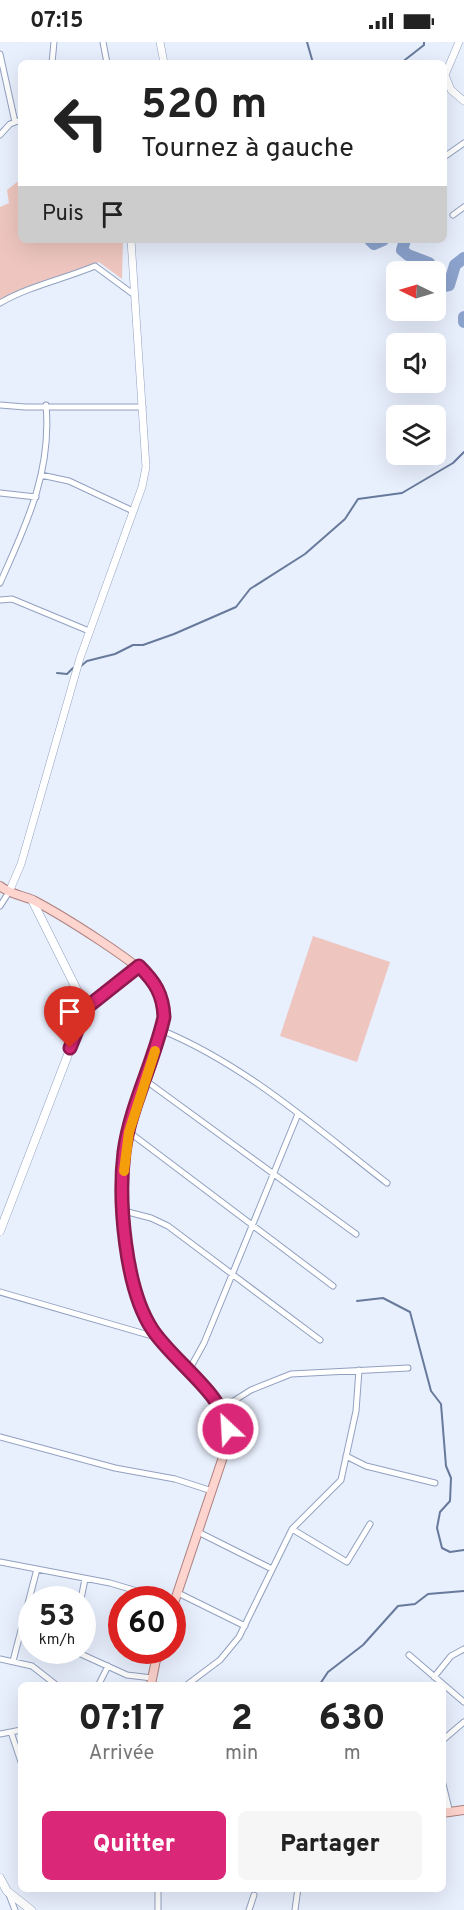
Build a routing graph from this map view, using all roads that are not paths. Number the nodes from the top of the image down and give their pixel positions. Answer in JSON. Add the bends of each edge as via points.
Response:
{"nodes":[{"id":1,"x":54,"y":42,"type":"edge"},
{"id":2,"x":103,"y":42,"type":"edge"},
{"id":3,"x":160,"y":42,"type":"edge"},
{"id":4,"x":459,"y":42,"type":"edge"},
{"id":5,"x":0,"y":54,"type":"edge"},
{"id":6,"x":52,"y":60,"type":"edge"},
{"id":7,"x":106,"y":60,"type":"edge"},
{"id":8,"x":163,"y":60,"type":"edge"},
{"id":9,"x":1,"y":62,"type":"edge"},
{"id":10,"x":447,"y":66,"type":"edge"},
{"id":11,"x":447,"y":80,"type":"edge"},
{"id":12,"x":464,"y":101,"type":"edge"},
{"id":13,"x":18,"y":121,"type":"edge"},
{"id":14,"x":0,"y":135,"type":"edge"},
{"id":15,"x":464,"y":143,"type":"edge"},
{"id":16,"x":447,"y":155,"type":"edge"},
{"id":17,"x":464,"y":207,"type":"edge"},
{"id":18,"x":453,"y":215,"type":"dead end"},
{"id":19,"x":131,"y":243,"type":"edge"},
{"id":20,"x":133,"y":294,"type":"junction"},
{"id":21,"x":0,"y":303,"type":"edge"},
{"id":22,"x":0,"y":405,"type":"edge"},
{"id":23,"x":46,"y":405,"type":"junction"},
{"id":24,"x":143,"y":407,"type":"junction"},
{"id":25,"x":41,"y":475,"type":"junction"},
{"id":26,"x":0,"y":493,"type":"edge"},
{"id":27,"x":36,"y":497,"type":"junction"},
{"id":28,"x":134,"y":511,"type":"junction"},
{"id":29,"x":0,"y":583,"type":"edge"},
{"id":30,"x":0,"y":600,"type":"edge"},
{"id":31,"x":89,"y":631,"type":"junction"},
{"id":32,"x":0,"y":886,"type":"edge"},
{"id":33,"x":9,"y":892,"type":"junction"},
{"id":34,"x":32,"y":900,"type":"junction"},
{"id":35,"x":0,"y":906,"type":"edge"},
{"id":36,"x":139,"y":966,"type":"junction"},
{"id":37,"x":86,"y":1008,"type":"junction"},
{"id":38,"x":161,"y":1030,"type":"junction"},
{"id":39,"x":146,"y":1080,"type":"junction"},
{"id":40,"x":298,"y":1114,"type":"junction"},
{"id":41,"x":129,"y":1132,"type":"junction"},
{"id":42,"x":275,"y":1172,"type":"junction"},
{"id":43,"x":387,"y":1183,"type":"dead end"},
{"id":44,"x":124,"y":1211,"type":"junction"},
{"id":45,"x":253,"y":1224,"type":"junction"},
{"id":46,"x":0,"y":1231,"type":"edge"},
{"id":47,"x":356,"y":1234,"type":"dead end"},
{"id":48,"x":232,"y":1274,"type":"junction"},
{"id":49,"x":333,"y":1286,"type":"dead end"},
{"id":50,"x":0,"y":1292,"type":"edge"},
{"id":51,"x":159,"y":1338,"type":"junction"},
{"id":52,"x":320,"y":1340,"type":"dead end"},
{"id":53,"x":408,"y":1368,"type":"dead end"},
{"id":54,"x":359,"y":1370,"type":"junction"},
{"id":55,"x":188,"y":1372,"type":"junction"},
{"id":56,"x":221,"y":1409,"type":"junction"},
{"id":57,"x":0,"y":1437,"type":"edge"},
{"id":58,"x":346,"y":1456,"type":"junction"},
{"id":59,"x":435,"y":1483,"type":"dead end"},
{"id":60,"x":212,"y":1491,"type":"junction"},
{"id":61,"x":370,"y":1524,"type":"dead end"},
{"id":62,"x":292,"y":1529,"type":"junction"},
{"id":63,"x":198,"y":1532,"type":"junction"},
{"id":64,"x":0,"y":1562,"type":"edge"},
{"id":65,"x":37,"y":1569,"type":"junction"},
{"id":66,"x":272,"y":1569,"type":"junction"},
{"id":67,"x":85,"y":1579,"type":"junction"},
{"id":68,"x":84,"y":1586,"type":"edge"},
{"id":69,"x":113,"y":1586,"type":"edge"},
{"id":70,"x":179,"y":1586,"type":"edge"},
{"id":71,"x":186,"y":1606,"type":"edge"},
{"id":72,"x":245,"y":1626,"type":"junction"},
{"id":73,"x":464,"y":1649,"type":"edge"},
{"id":74,"x":410,"y":1654,"type":"dead end"},
{"id":75,"x":0,"y":1659,"type":"edge"},
{"id":76,"x":13,"y":1661,"type":"junction"},
{"id":77,"x":96,"y":1661,"type":"edge"},
{"id":78,"x":155,"y":1664,"type":"edge"},
{"id":79,"x":108,"y":1666,"type":"junction"},
{"id":80,"x":434,"y":1677,"type":"junction"},
{"id":81,"x":52,"y":1682,"type":"edge"},
{"id":82,"x":100,"y":1682,"type":"edge"},
{"id":83,"x":152,"y":1682,"type":"edge"},
{"id":84,"x":191,"y":1682,"type":"edge"},
{"id":85,"x":440,"y":1682,"type":"edge"},
{"id":86,"x":446,"y":1687,"type":"edge"},
{"id":87,"x":464,"y":1702,"type":"edge"},
{"id":88,"x":464,"y":1722,"type":"edge"},
{"id":89,"x":18,"y":1731,"type":"edge"},
{"id":90,"x":11,"y":1732,"type":"junction"},
{"id":91,"x":0,"y":1734,"type":"edge"},
{"id":92,"x":446,"y":1737,"type":"edge"},
{"id":93,"x":18,"y":1753,"type":"edge"},
{"id":94,"x":464,"y":1810,"type":"edge"},
{"id":95,"x":446,"y":1813,"type":"edge"},
{"id":96,"x":0,"y":1878,"type":"edge"},
{"id":97,"x":7,"y":1891,"type":"junction"},
{"id":98,"x":158,"y":1892,"type":"edge"},
{"id":99,"x":297,"y":1892,"type":"edge"},
{"id":100,"x":254,"y":1894,"type":"dead end"},
{"id":101,"x":15,"y":1910,"type":"edge"},
{"id":102,"x":31,"y":1910,"type":"edge"},
{"id":103,"x":158,"y":1910,"type":"edge"},
{"id":104,"x":249,"y":1910,"type":"edge"},
{"id":105,"x":295,"y":1910,"type":"edge"}],
"edges":[{"from":1,"to":6,"type":"street"},
{"from":2,"to":7,"type":"street"},
{"from":3,"to":8,"type":"street"},
{"from":4,"to":10,"type":"street"},
{"from":5,"to":9,"type":"street"},
{"from":9,"to":13,"type":"street"},
{"from":11,"to":12,"type":"street","via":[[451,90]]},
{"from":13,"to":14,"type":"street"},
{"from":15,"to":16,"type":"street"},
{"from":17,"to":18,"type":"street"},
{"from":19,"to":20,"type":"street"},
{"from":20,"to":21,"type":"street","via":[[95,266],[18,292]]},
{"from":20,"to":24,"type":"street"},
{"from":22,"to":23,"type":"street"},
{"from":23,"to":24,"type":"street"},
{"from":23,"to":25,"type":"street","via":[[48,426]]},
{"from":24,"to":28,"type":"street","via":[[146,467]]},
{"from":25,"to":27,"type":"street"},
{"from":25,"to":28,"type":"street","via":[[69,481]]},
{"from":26,"to":27,"type":"street"},
{"from":27,"to":29,"type":"street"},
{"from":28,"to":31,"type":"street"},
{"from":30,"to":31,"type":"street","via":[[12,599]]},
{"from":31,"to":33,"type":"street","via":[[21,864]]},
{"from":32,"to":33,"type":"main road"},
{"from":33,"to":34,"type":"main road"},
{"from":33,"to":35,"type":"street"},
{"from":34,"to":36,"type":"main road"},
{"from":34,"to":37,"type":"main road"},
{"from":36,"to":37,"type":"street"},
{"from":36,"to":38,"type":"main road","via":[[157,986],[163,1000]]},
{"from":37,"to":46,"type":"main road"},
{"from":38,"to":39,"type":"main road"},
{"from":38,"to":40,"type":"street","via":[[184,1039],[259,1084]]},
{"from":39,"to":41,"type":"main road"},
{"from":39,"to":42,"type":"street"},
{"from":40,"to":42,"type":"street"},
{"from":40,"to":43,"type":"street"},
{"from":41,"to":44,"type":"main road","via":[[124,1153]]},
{"from":41,"to":45,"type":"street"},
{"from":42,"to":45,"type":"street"},
{"from":42,"to":47,"type":"street"},
{"from":44,"to":48,"type":"street","via":[[168,1226]]},
{"from":44,"to":51,"type":"main road","via":[[128,1262],[137,1295]]},
{"from":45,"to":48,"type":"street"},
{"from":45,"to":49,"type":"street"},
{"from":48,"to":52,"type":"street"},
{"from":48,"to":55,"type":"street"},
{"from":50,"to":51,"type":"street"},
{"from":51,"to":55,"type":"main road"},
{"from":53,"to":54,"type":"street"},
{"from":54,"to":56,"type":"street","via":[[291,1374],[251,1390]]},
{"from":54,"to":58,"type":"street","via":[[356,1411]]},
{"from":55,"to":56,"type":"main road"},
{"from":56,"to":60,"type":"main road","via":[[228,1429]]},
{"from":57,"to":60,"type":"street"},
{"from":58,"to":59,"type":"street","via":[[366,1466]]},
{"from":58,"to":62,"type":"street","via":[[341,1480]]},
{"from":60,"to":63,"type":"main road"},
{"from":61,"to":62,"type":"street","via":[[347,1562]]},
{"from":62,"to":66,"type":"street"},
{"from":63,"to":66,"type":"street"},
{"from":63,"to":70,"type":"main road"},
{"from":64,"to":65,"type":"street"},
{"from":65,"to":67,"type":"street"},
{"from":65,"to":76,"type":"street"},
{"from":66,"to":72,"type":"street"},
{"from":67,"to":68,"type":"street"},
{"from":67,"to":69,"type":"street"},
{"from":71,"to":72,"type":"street"},
{"from":72,"to":84,"type":"street","via":[[220,1660]]},
{"from":73,"to":80,"type":"street","via":[[451,1656]]},
{"from":74,"to":80,"type":"street"},
{"from":75,"to":76,"type":"street"},
{"from":76,"to":81,"type":"street","via":[[32,1666]]},
{"from":77,"to":79,"type":"street"},
{"from":78,"to":83,"type":"main road"},
{"from":79,"to":82,"type":"street"},
{"from":79,"to":83,"type":"street"},
{"from":80,"to":85,"type":"street"},
{"from":86,"to":87,"type":"street"},
{"from":88,"to":92,"type":"street"},
{"from":89,"to":90,"type":"street"},
{"from":90,"to":91,"type":"street"},
{"from":90,"to":93,"type":"street"},
{"from":94,"to":95,"type":"main road"},
{"from":96,"to":97,"type":"main road"},
{"from":97,"to":101,"type":"street"},
{"from":97,"to":102,"type":"main road"},
{"from":98,"to":103,"type":"street"},
{"from":99,"to":105,"type":"street"},
{"from":100,"to":104,"type":"street"}]}
